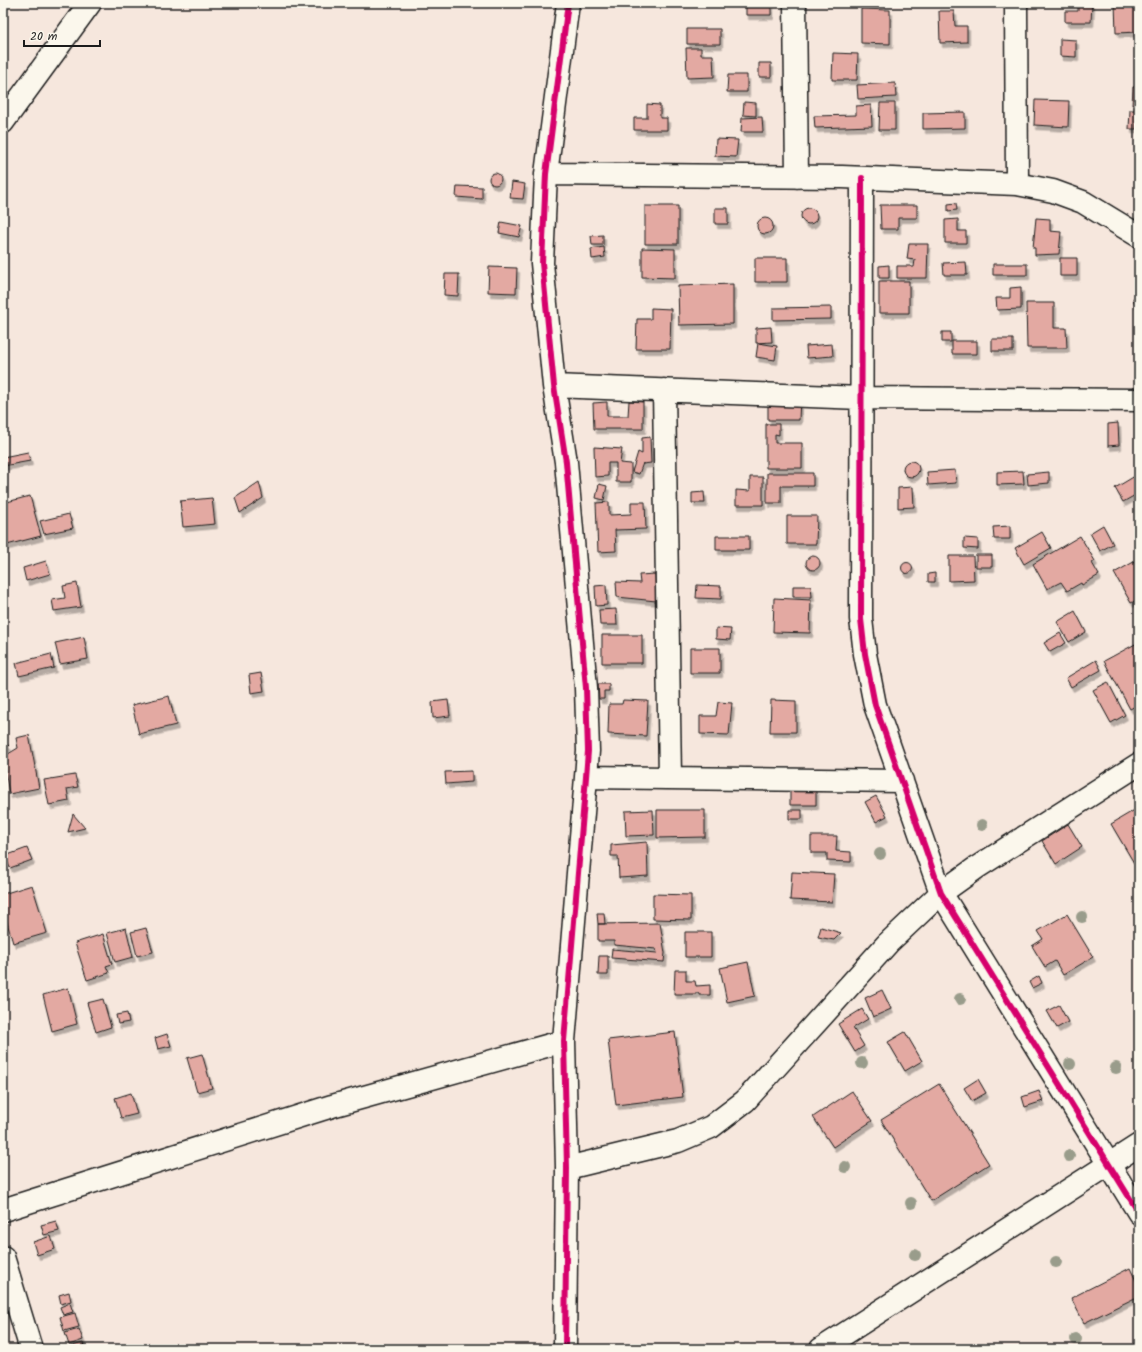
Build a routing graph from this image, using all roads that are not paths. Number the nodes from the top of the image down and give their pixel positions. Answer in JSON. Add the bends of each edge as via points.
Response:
{"nodes":[{"id":1,"x":90,"y":3,"type":"edge"},
{"id":2,"x":568,"y":3,"type":"edge"},
{"id":3,"x":795,"y":3,"type":"edge"},
{"id":4,"x":1016,"y":3,"type":"edge"},
{"id":5,"x":3,"y":122,"type":"edge"},
{"id":6,"x":546,"y":174,"type":"junction"},
{"id":7,"x":797,"y":177,"type":"junction"},
{"id":8,"x":862,"y":178,"type":"junction"},
{"id":9,"x":1018,"y":184,"type":"junction"},
{"id":10,"x":1139,"y":236,"type":"edge"},
{"id":11,"x":554,"y":386,"type":"junction"},
{"id":12,"x":664,"y":390,"type":"junction"},
{"id":13,"x":861,"y":398,"type":"junction"},
{"id":14,"x":1139,"y":400,"type":"edge"},
{"id":15,"x":1139,"y":764,"type":"edge"},
{"id":16,"x":586,"y":777,"type":"junction"},
{"id":17,"x":670,"y":778,"type":"junction"},
{"id":18,"x":902,"y":781,"type":"junction"},
{"id":19,"x":941,"y":893,"type":"junction"},
{"id":20,"x":564,"y":1041,"type":"junction"},
{"id":21,"x":1139,"y":1144,"type":"edge"},
{"id":22,"x":1109,"y":1164,"type":"junction"},
{"id":23,"x":567,"y":1168,"type":"junction"},
{"id":24,"x":3,"y":1210,"type":"edge"},
{"id":25,"x":1139,"y":1213,"type":"edge"},
{"id":26,"x":3,"y":1257,"type":"edge"},
{"id":27,"x":31,"y":1349,"type":"edge"},
{"id":28,"x":565,"y":1349,"type":"edge"},
{"id":29,"x":821,"y":1349,"type":"edge"}],
"edges":[{"from":1,"to":5,"type":"main road"},
{"from":2,"to":6,"type":"main road"},
{"from":3,"to":7,"type":"main road"},
{"from":4,"to":9,"type":"main road"},
{"from":6,"to":7,"type":"main road"},
{"from":6,"to":11,"type":"main road","via":[[542,263]]},
{"from":7,"to":8,"type":"main road"},
{"from":8,"to":9,"type":"main road"},
{"from":8,"to":13,"type":"main road"},
{"from":9,"to":10,"type":"main road","via":[[1053,191],[1083,202]]},
{"from":11,"to":12,"type":"main road"},
{"from":11,"to":16,"type":"main road","via":[[566,462],[586,688]]},
{"from":12,"to":13,"type":"main road"},
{"from":12,"to":17,"type":"main road"},
{"from":13,"to":14,"type":"main road"},
{"from":13,"to":18,"type":"main road","via":[[861,619],[875,705]]},
{"from":15,"to":19,"type":"main road"},
{"from":16,"to":17,"type":"main road"},
{"from":16,"to":20,"type":"main road"},
{"from":17,"to":18,"type":"main road"},
{"from":18,"to":19,"type":"main road"},
{"from":19,"to":22,"type":"main road"},
{"from":19,"to":23,"type":"main road","via":[[888,943],[745,1101],[710,1127],[678,1141]]},
{"from":20,"to":23,"type":"main road"},
{"from":20,"to":24,"type":"main road","via":[[332,1106]]},
{"from":21,"to":22,"type":"main road"},
{"from":22,"to":25,"type":"main road"},
{"from":22,"to":29,"type":"main road"},
{"from":23,"to":28,"type":"main road"},
{"from":26,"to":27,"type":"main road"}]}
